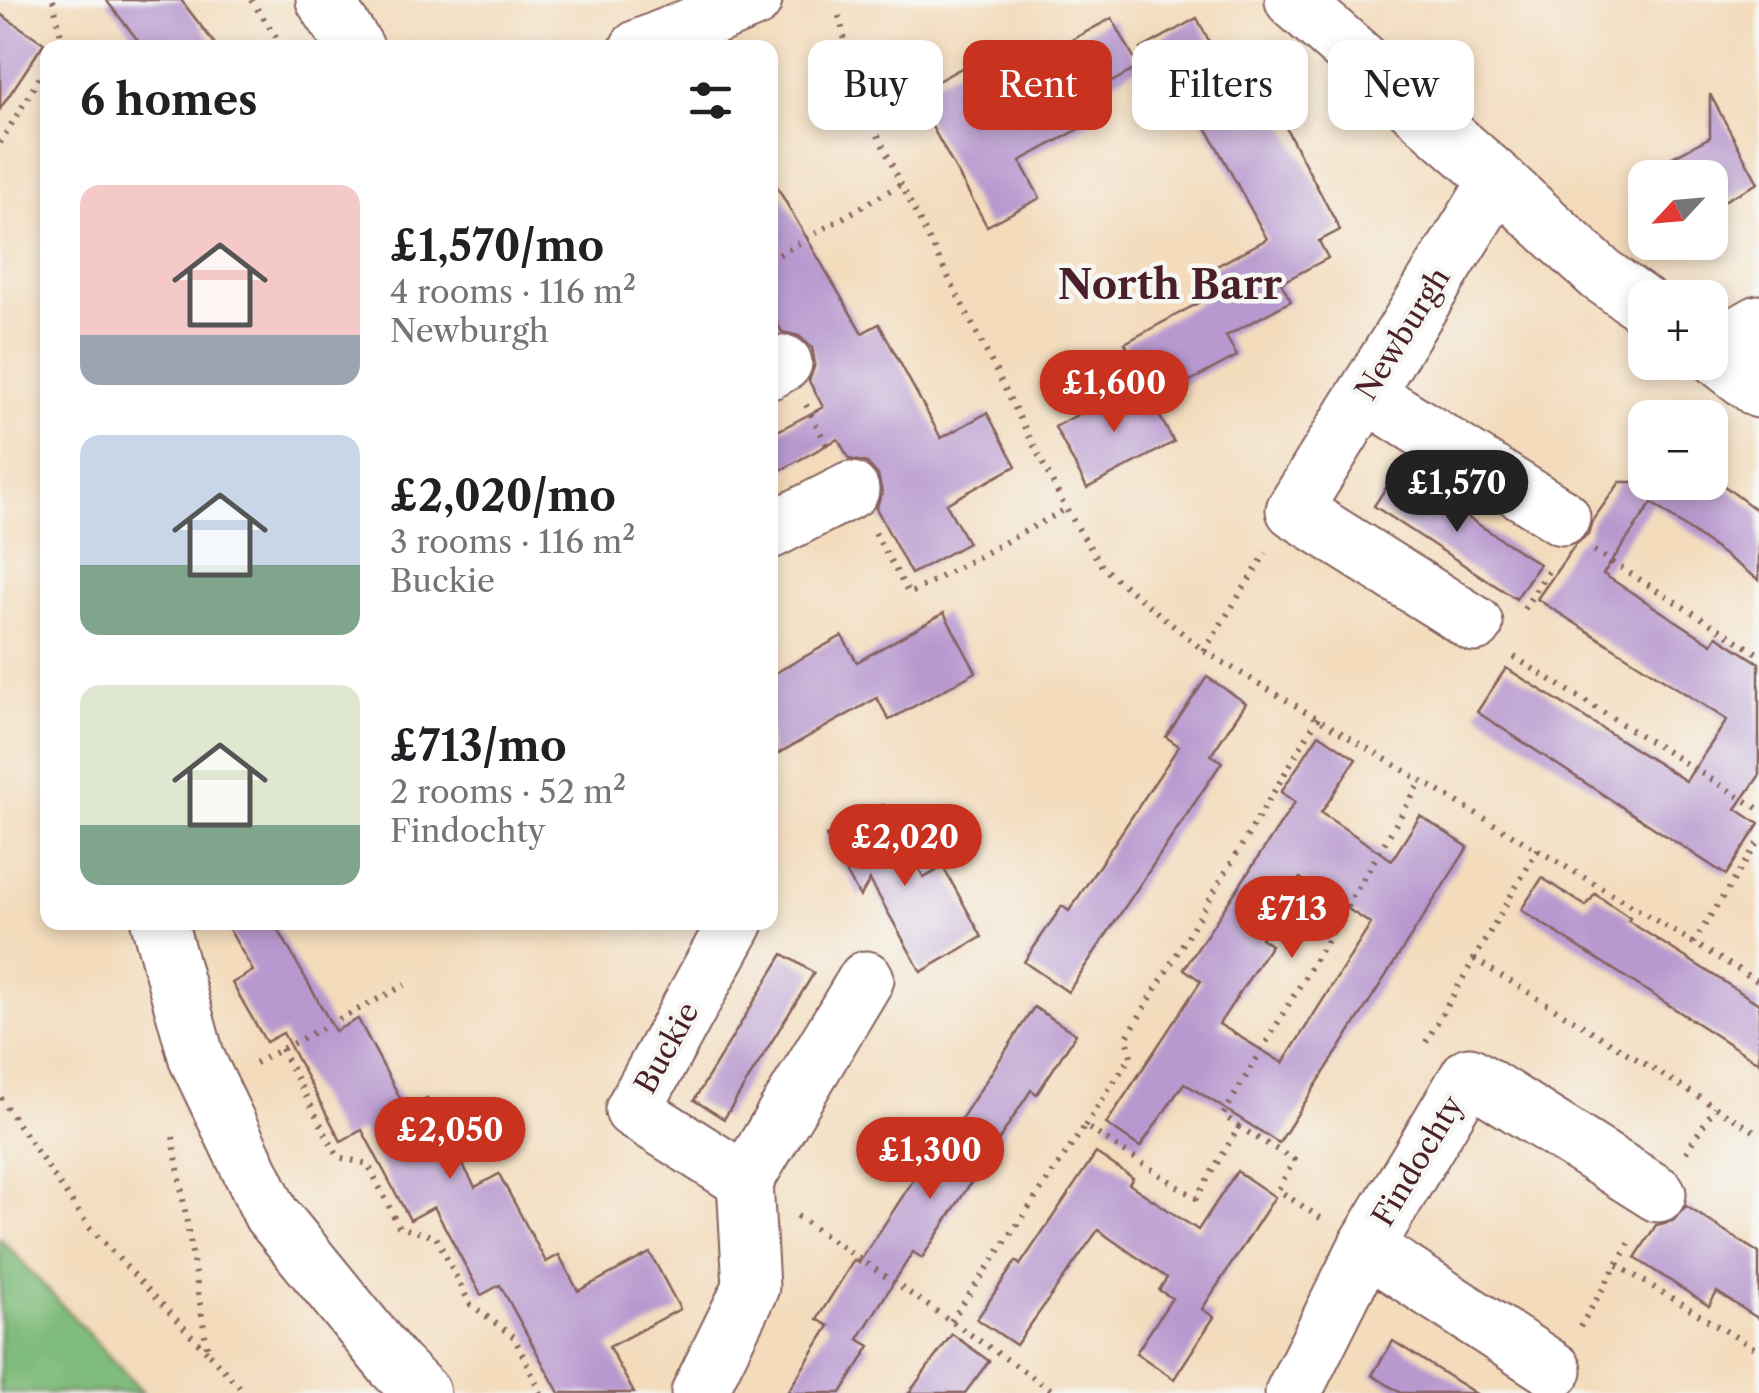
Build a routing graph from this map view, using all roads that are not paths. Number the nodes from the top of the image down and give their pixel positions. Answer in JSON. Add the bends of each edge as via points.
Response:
{"nodes":[{"id":1,"x":324,"y":0,"type":"edge"},
{"id":2,"x":754,"y":0,"type":"edge"},
{"id":3,"x":1293,"y":0,"type":"edge"},
{"id":4,"x":351,"y":40,"type":"edge"},
{"id":5,"x":657,"y":40,"type":"edge"},
{"id":6,"x":1498,"y":180,"type":"junction"},
{"id":7,"x":1628,"y":294,"type":"edge"},
{"id":8,"x":1759,"y":323,"type":"edge"},
{"id":9,"x":1728,"y":341,"type":"edge"},
{"id":10,"x":1728,"y":366,"type":"edge"},
{"id":11,"x":1759,"y":390,"type":"edge"},
{"id":12,"x":1366,"y":394,"type":"junction"},
{"id":13,"x":851,"y":490,"type":"dead end"},
{"id":14,"x":778,"y":527,"type":"edge"},
{"id":15,"x":1566,"y":527,"type":"road end"},
{"id":16,"x":1498,"y":629,"type":"road end"},
{"id":17,"x":161,"y":930,"type":"edge"},
{"id":18,"x":732,"y":930,"type":"edge"},
{"id":19,"x":866,"y":980,"type":"dead end"},
{"id":20,"x":746,"y":1181,"type":"junction"},
{"id":21,"x":1658,"y":1194,"type":"road end"},
{"id":22,"x":1345,"y":1234,"type":"junction"},
{"id":23,"x":1554,"y":1370,"type":"road end"},
{"id":24,"x":422,"y":1393,"type":"edge"},
{"id":25,"x":700,"y":1393,"type":"edge"},
{"id":26,"x":1293,"y":1393,"type":"edge"}],
"edges":[{"from":1,"to":4,"type":"street"},
{"from":2,"to":5,"type":"street"},
{"from":3,"to":6,"type":"street"},
{"from":6,"to":7,"type":"street"},
{"from":6,"to":12,"type":"street","name":"Newburgh"},
{"from":8,"to":9,"type":"street"},
{"from":10,"to":11,"type":"street"},
{"from":12,"to":15,"type":"street"},
{"from":12,"to":16,"type":"street","name":"Newburgh","via":[[1294,510]]},
{"from":13,"to":14,"type":"street"},
{"from":17,"to":24,"type":"street","via":[[197,1059],[271,1214]]},
{"from":18,"to":20,"type":"street","name":"Buckie","via":[[633,1110]]},
{"from":19,"to":20,"type":"street"},
{"from":20,"to":25,"type":"street","via":[[751,1287]]},
{"from":21,"to":22,"type":"street","name":"Findochty","via":[[1469,1075]]},
{"from":22,"to":23,"type":"street"},
{"from":22,"to":26,"type":"street","name":"Findochty"}]}
